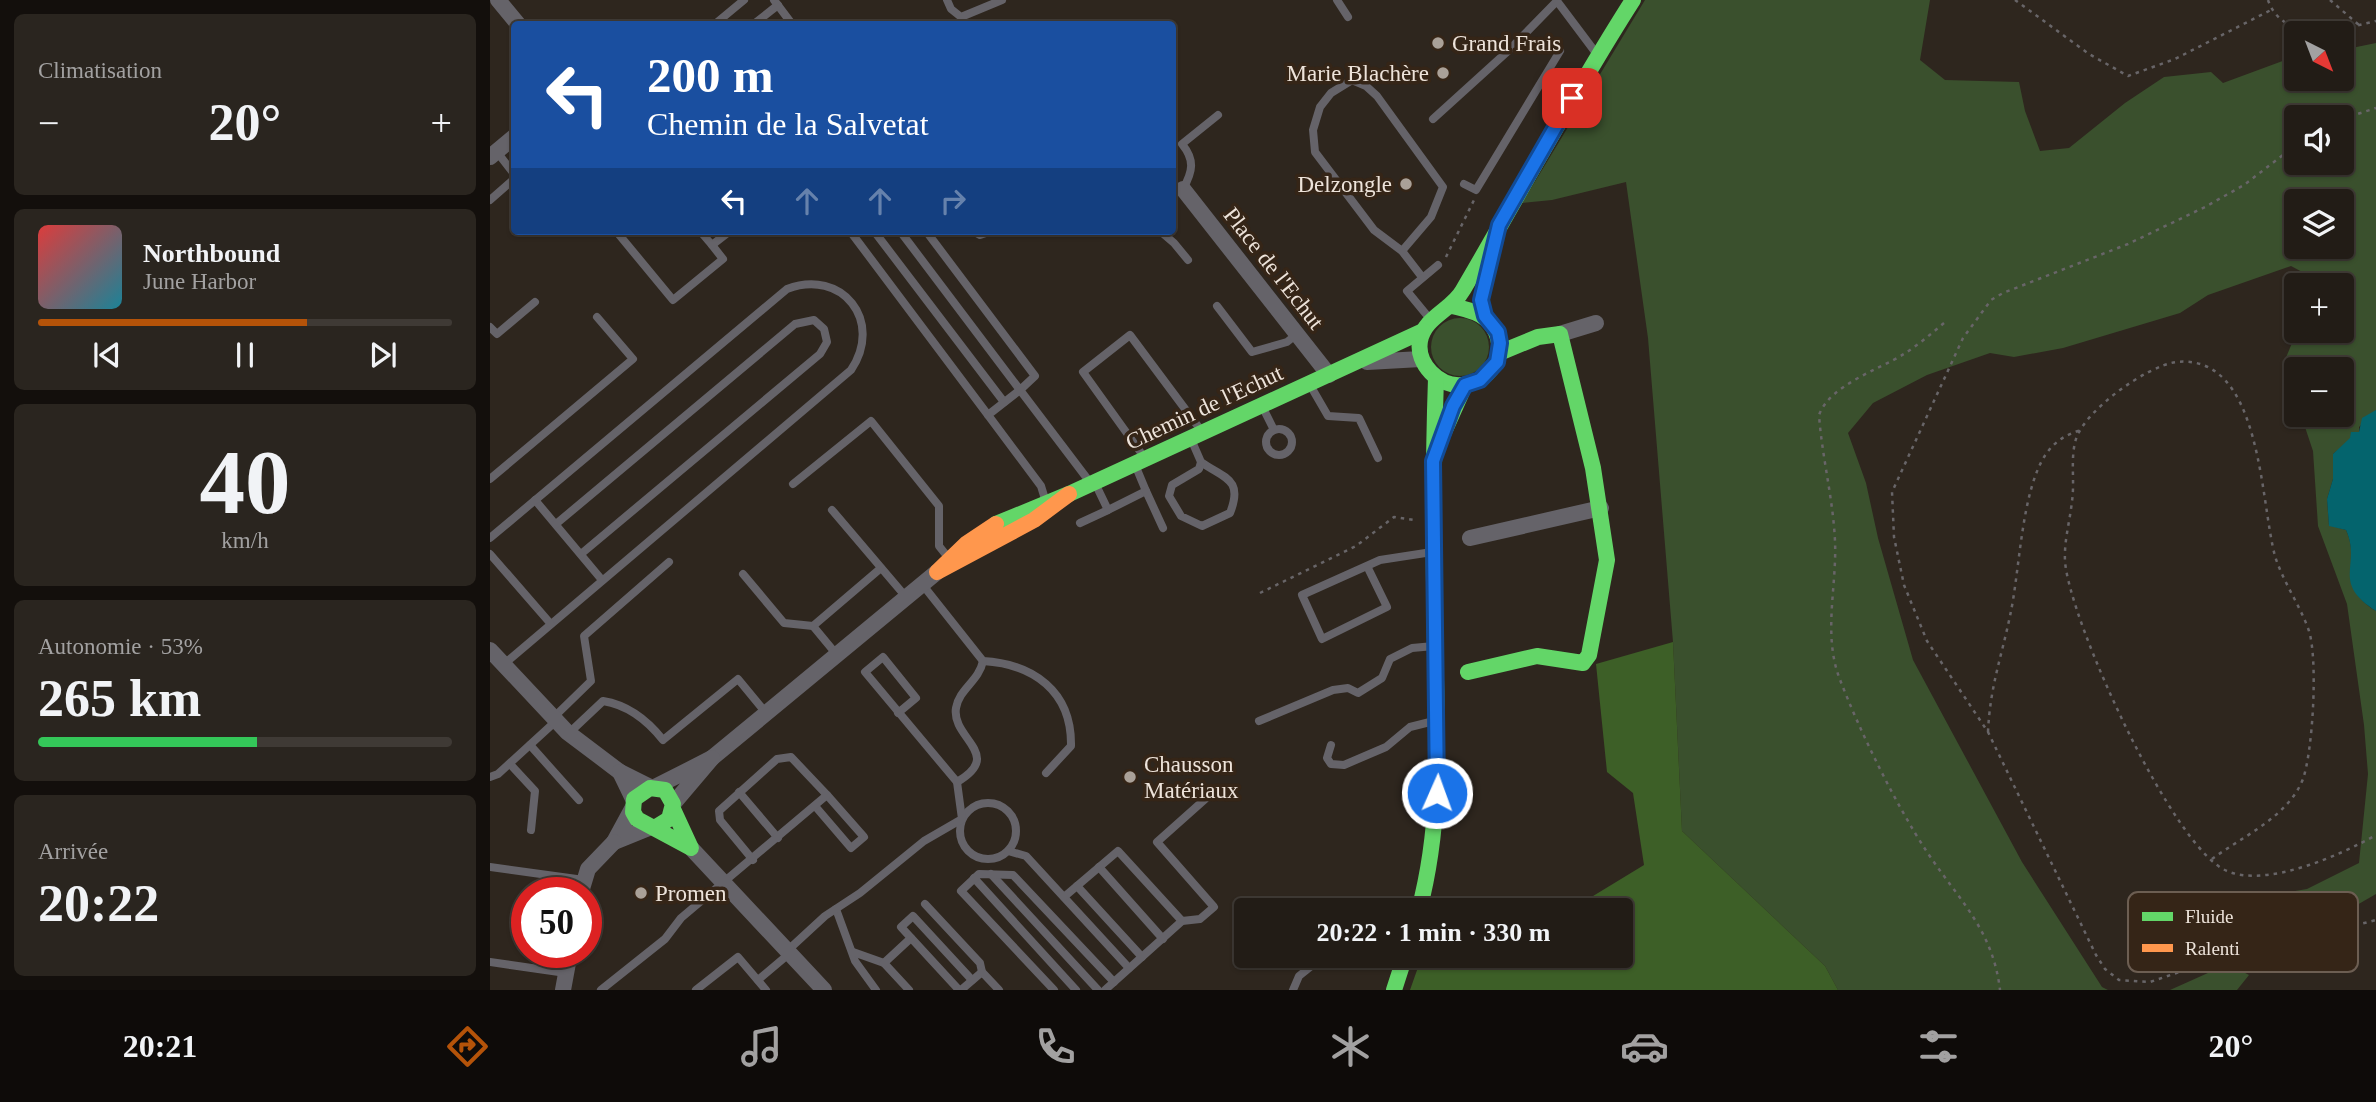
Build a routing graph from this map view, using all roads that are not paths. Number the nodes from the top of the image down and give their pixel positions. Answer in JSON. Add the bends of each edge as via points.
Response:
{"nodes":[{"id":1,"x":744,"y":0,"type":"edge"},
{"id":2,"x":947,"y":0,"type":"edge"},
{"id":3,"x":1002,"y":0,"type":"edge"},
{"id":4,"x":1337,"y":0,"type":"edge"},
{"id":5,"x":1633,"y":0,"type":"edge"},
{"id":6,"x":494,"y":1,"type":"edge"},
{"id":7,"x":776,"y":2,"type":"edge"},
{"id":8,"x":1348,"y":18,"type":"dead end"},
{"id":9,"x":515,"y":21,"type":"edge"},
{"id":10,"x":719,"y":21,"type":"edge"},
{"id":11,"x":757,"y":21,"type":"edge"},
{"id":12,"x":788,"y":21,"type":"edge"},
{"id":13,"x":1560,"y":51,"type":"dead end"},
{"id":14,"x":1597,"y":55,"type":"junction"},
{"id":15,"x":1218,"y":115,"type":"dead end"},
{"id":16,"x":1433,"y":119,"type":"dead end"},
{"id":17,"x":511,"y":140,"type":"edge"},
{"id":18,"x":493,"y":155,"type":"edge"},
{"id":19,"x":511,"y":174,"type":"edge"},
{"id":20,"x":511,"y":180,"type":"edge"},
{"id":21,"x":1464,"y":184,"type":"dead end"},
{"id":22,"x":1176,"y":190,"type":"edge"},
{"id":23,"x":490,"y":200,"type":"edge"},
{"id":24,"x":1499,"y":225,"type":"junction"},
{"id":25,"x":619,"y":235,"type":"edge"},
{"id":26,"x":703,"y":235,"type":"edge"},
{"id":27,"x":725,"y":235,"type":"edge"},
{"id":28,"x":853,"y":235,"type":"edge"},
{"id":29,"x":877,"y":235,"type":"edge"},
{"id":30,"x":903,"y":235,"type":"edge"},
{"id":31,"x":929,"y":235,"type":"edge"},
{"id":32,"x":1165,"y":235,"type":"edge"},
{"id":33,"x":712,"y":245,"type":"junction"},
{"id":34,"x":1402,"y":251,"type":"junction"},
{"id":35,"x":1188,"y":260,"type":"dead end"},
{"id":36,"x":1438,"y":265,"type":"road end"},
{"id":37,"x":1422,"y":277,"type":"junction"},
{"id":38,"x":536,"y":302,"type":"dead end"},
{"id":39,"x":1217,"y":306,"type":"dead end"},
{"id":40,"x":1452,"y":306,"type":"junction"},
{"id":41,"x":1485,"y":316,"type":"junction"},
{"id":42,"x":597,"y":317,"type":"dead end"},
{"id":43,"x":1596,"y":323,"type":"dead end"},
{"id":44,"x":1427,"y":325,"type":"junction"},
{"id":45,"x":490,"y":327,"type":"edge"},
{"id":46,"x":1498,"y":332,"type":"junction"},
{"id":47,"x":1297,"y":334,"type":"junction"},
{"id":48,"x":1560,"y":334,"type":"junction"},
{"id":49,"x":1538,"y":337,"type":"junction"},
{"id":50,"x":1499,"y":353,"type":"junction"},
{"id":51,"x":1421,"y":359,"type":"junction"},
{"id":52,"x":1358,"y":363,"type":"junction"},
{"id":53,"x":1329,"y":374,"type":"junction"},
{"id":54,"x":1436,"y":379,"type":"junction"},
{"id":55,"x":1310,"y":383,"type":"junction"},
{"id":56,"x":1465,"y":385,"type":"junction"},
{"id":57,"x":1020,"y":390,"type":"junction"},
{"id":58,"x":1004,"y":402,"type":"junction"},
{"id":59,"x":1262,"y":405,"type":"junction"},
{"id":60,"x":988,"y":415,"type":"junction"},
{"id":61,"x":1274,"y":430,"type":"dead end"},
{"id":62,"x":1197,"y":435,"type":"junction"},
{"id":63,"x":1378,"y":458,"type":"dead end"},
{"id":64,"x":1201,"y":461,"type":"junction"},
{"id":65,"x":1433,"y":461,"type":"junction"},
{"id":66,"x":1140,"y":462,"type":"junction"},
{"id":67,"x":490,"y":479,"type":"edge"},
{"id":68,"x":1093,"y":483,"type":"junction"},
{"id":69,"x":793,"y":484,"type":"dead end"},
{"id":70,"x":1146,"y":491,"type":"junction"},
{"id":71,"x":1069,"y":494,"type":"junction"},
{"id":72,"x":535,"y":500,"type":"junction"},
{"id":73,"x":1046,"y":501,"type":"junction"},
{"id":74,"x":1601,"y":508,"type":"junction"},
{"id":75,"x":832,"y":509,"type":"dead end"},
{"id":76,"x":1108,"y":510,"type":"junction"},
{"id":77,"x":1080,"y":523,"type":"dead end"},
{"id":78,"x":556,"y":524,"type":"junction"},
{"id":79,"x":1163,"y":528,"type":"dead end"},
{"id":80,"x":490,"y":538,"type":"edge"},
{"id":81,"x":1470,"y":538,"type":"dead end"},
{"id":82,"x":1432,"y":552,"type":"junction"},
{"id":83,"x":490,"y":554,"type":"edge"},
{"id":84,"x":580,"y":554,"type":"junction"},
{"id":85,"x":949,"y":558,"type":"junction"},
{"id":86,"x":669,"y":562,"type":"dead end"},
{"id":87,"x":1367,"y":566,"type":"junction"},
{"id":88,"x":881,"y":568,"type":"junction"},
{"id":89,"x":937,"y":572,"type":"junction"},
{"id":90,"x":743,"y":575,"type":"dead end"},
{"id":91,"x":602,"y":580,"type":"junction"},
{"id":92,"x":922,"y":584,"type":"junction"},
{"id":93,"x":906,"y":597,"type":"junction"},
{"id":94,"x":550,"y":624,"type":"junction"},
{"id":95,"x":813,"y":626,"type":"junction"},
{"id":96,"x":1435,"y":646,"type":"junction"},
{"id":97,"x":490,"y":650,"type":"edge"},
{"id":98,"x":838,"y":655,"type":"junction"},
{"id":99,"x":983,"y":661,"type":"junction"},
{"id":100,"x":503,"y":665,"type":"junction"},
{"id":101,"x":1468,"y":672,"type":"dead end"},
{"id":102,"x":898,"y":713,"type":"junction"},
{"id":103,"x":767,"y":714,"type":"junction"},
{"id":104,"x":554,"y":720,"type":"junction"},
{"id":105,"x":1437,"y":720,"type":"junction"},
{"id":106,"x":1259,"y":721,"type":"dead end"},
{"id":107,"x":568,"y":733,"type":"junction"},
{"id":108,"x":1331,"y":745,"type":"dead end"},
{"id":109,"x":530,"y":746,"type":"junction"},
{"id":110,"x":712,"y":758,"type":"junction"},
{"id":111,"x":510,"y":764,"type":"junction"},
{"id":112,"x":620,"y":772,"type":"junction"},
{"id":113,"x":1046,"y":773,"type":"dead end"},
{"id":114,"x":490,"y":777,"type":"edge"},
{"id":115,"x":957,"y":782,"type":"junction"},
{"id":116,"x":653,"y":787,"type":"junction"},
{"id":117,"x":739,"y":792,"type":"junction"},
{"id":118,"x":1212,"y":793,"type":"dead end"},
{"id":119,"x":827,"y":795,"type":"junction"},
{"id":120,"x":579,"y":800,"type":"dead end"},
{"id":121,"x":633,"y":804,"type":"junction"},
{"id":122,"x":673,"y":806,"type":"junction"},
{"id":123,"x":815,"y":806,"type":"junction"},
{"id":124,"x":962,"y":818,"type":"junction"},
{"id":125,"x":653,"y":827,"type":"junction"},
{"id":126,"x":531,"y":830,"type":"dead end"},
{"id":127,"x":778,"y":838,"type":"junction"},
{"id":128,"x":614,"y":842,"type":"junction"},
{"id":129,"x":691,"y":848,"type":"junction"},
{"id":130,"x":1008,"y":851,"type":"junction"},
{"id":131,"x":752,"y":860,"type":"junction"},
{"id":132,"x":490,"y":867,"type":"edge"},
{"id":133,"x":1099,"y":867,"type":"junction"},
{"id":134,"x":991,"y":874,"type":"junction"},
{"id":135,"x":538,"y":877,"type":"edge"},
{"id":136,"x":586,"y":877,"type":"edge"},
{"id":137,"x":974,"y":878,"type":"junction"},
{"id":138,"x":725,"y":884,"type":"junction"},
{"id":139,"x":1077,"y":886,"type":"junction"},
{"id":140,"x":1065,"y":897,"type":"junction"},
{"id":141,"x":1422,"y":898,"type":"edge"},
{"id":142,"x":925,"y":904,"type":"dead end"},
{"id":143,"x":836,"y":909,"type":"junction"},
{"id":144,"x":1182,"y":921,"type":"junction"},
{"id":145,"x":911,"y":938,"type":"junction"},
{"id":146,"x":1163,"y":939,"type":"junction"},
{"id":147,"x":789,"y":952,"type":"junction"},
{"id":148,"x":853,"y":952,"type":"junction"},
{"id":149,"x":1143,"y":957,"type":"junction"},
{"id":150,"x":490,"y":962,"type":"edge"},
{"id":151,"x":884,"y":963,"type":"junction"},
{"id":152,"x":567,"y":968,"type":"edge"},
{"id":153,"x":1129,"y":968,"type":"junction"},
{"id":154,"x":1309,"y":968,"type":"edge"},
{"id":155,"x":1401,"y":968,"type":"edge"},
{"id":156,"x":982,"y":972,"type":"junction"},
{"id":157,"x":566,"y":973,"type":"junction"},
{"id":158,"x":758,"y":980,"type":"junction"},
{"id":159,"x":972,"y":980,"type":"junction"},
{"id":160,"x":1114,"y":982,"type":"junction"},
{"id":161,"x":563,"y":990,"type":"edge"},
{"id":162,"x":601,"y":990,"type":"edge"},
{"id":163,"x":696,"y":990,"type":"edge"},
{"id":164,"x":766,"y":990,"type":"edge"},
{"id":165,"x":824,"y":990,"type":"edge"},
{"id":166,"x":876,"y":990,"type":"edge"},
{"id":167,"x":909,"y":990,"type":"edge"},
{"id":168,"x":960,"y":990,"type":"edge"},
{"id":169,"x":999,"y":990,"type":"edge"},
{"id":170,"x":1054,"y":990,"type":"edge"},
{"id":171,"x":1076,"y":990,"type":"edge"},
{"id":172,"x":1098,"y":990,"type":"edge"},
{"id":173,"x":1105,"y":990,"type":"edge"},
{"id":174,"x":1293,"y":990,"type":"edge"},
{"id":175,"x":1394,"y":990,"type":"edge"}],
"edges":[{"from":1,"to":10,"type":"lane"},
{"from":2,"to":3,"type":"lane","via":[[961,18]]},
{"from":4,"to":8,"type":"lane"},
{"from":5,"to":14,"type":"street"},
{"from":6,"to":9,"type":"street"},
{"from":7,"to":11,"type":"lane"},
{"from":7,"to":12,"type":"lane"},
{"from":13,"to":21,"type":"lane","via":[[1476,190]]},
{"from":14,"to":16,"type":"lane","via":[[1557,1]]},
{"from":14,"to":24,"type":"street"},
{"from":15,"to":22,"type":"lane","via":[[1182,144],[1192,156],[1192,173]]},
{"from":17,"to":18,"type":"street"},
{"from":18,"to":19,"type":"lane"},
{"from":20,"to":23,"type":"lane"},
{"from":22,"to":47,"type":"street","name":"Place de l'Echut"},
{"from":24,"to":40,"type":"street"},
{"from":24,"to":41,"type":"street","via":[[1481,300]]},
{"from":25,"to":33,"type":"lane","via":[[673,300],[723,259]]},
{"from":26,"to":33,"type":"lane"},
{"from":27,"to":33,"type":"lane"},
{"from":28,"to":60,"type":"lane"},
{"from":29,"to":58,"type":"lane"},
{"from":30,"to":57,"type":"lane"},
{"from":31,"to":57,"type":"lane","via":[[1035,376]]},
{"from":32,"to":35,"type":"lane"},
{"from":34,"to":34,"type":"lane","via":[[1374,230],[1315,152],[1313,130],[1320,107],[1331,93],[1352,80],[1377,96],[1443,187],[1431,217]]},
{"from":34,"to":37,"type":"lane"},
{"from":36,"to":37,"type":"lane"},
{"from":37,"to":44,"type":"lane","via":[[1407,291]]},
{"from":38,"to":45,"type":"lane","via":[[497,334]]},
{"from":39,"to":47,"type":"lane","via":[[1252,352],[1287,342]]},
{"from":40,"to":41,"type":"street"},
{"from":40,"to":44,"type":"street"},
{"from":41,"to":46,"type":"street"},
{"from":42,"to":67,"type":"lane","via":[[633,359]]},
{"from":43,"to":48,"type":"street"},
{"from":44,"to":51,"type":"street","via":[[1419,346]]},
{"from":44,"to":52,"type":"street","name":"Chemin de l'Echut"},
{"from":46,"to":49,"type":"street"},
{"from":46,"to":50,"type":"street"},
{"from":47,"to":53,"type":"street","name":"Place de l'Echut"},
{"from":48,"to":49,"type":"street"},
{"from":48,"to":74,"type":"street"},
{"from":49,"to":50,"type":"street"},
{"from":50,"to":56,"type":"street","via":[[1491,370]]},
{"from":51,"to":52,"type":"street","name":"Chemin de l'Echut"},
{"from":51,"to":54,"type":"street"},
{"from":52,"to":53,"type":"street","name":"Chemin de l'Echut"},
{"from":53,"to":55,"type":"street","name":"Chemin de l'Echut"},
{"from":54,"to":56,"type":"street"},
{"from":54,"to":65,"type":"street"},
{"from":55,"to":59,"type":"street","name":"Chemin de l'Echut"},
{"from":55,"to":63,"type":"lane","via":[[1328,416],[1359,418]]},
{"from":56,"to":65,"type":"street"},
{"from":57,"to":58,"type":"lane"},
{"from":57,"to":68,"type":"lane"},
{"from":58,"to":60,"type":"lane"},
{"from":59,"to":61,"type":"lane"},
{"from":59,"to":62,"type":"street","name":"Chemin de l'Echut"},
{"from":60,"to":73,"type":"lane","via":[[1041,486]]},
{"from":62,"to":64,"type":"lane"},
{"from":62,"to":66,"type":"street","name":"Chemin de l'Echut"},
{"from":62,"to":66,"type":"lane","via":[[1130,335],[1083,372]]},
{"from":64,"to":64,"type":"lane","via":[[1229,478],[1235,495],[1230,513],[1202,526],[1181,516],[1169,496],[1172,485],[1199,469]]},
{"from":65,"to":82,"type":"street"},
{"from":66,"to":68,"type":"street","name":"Chemin de l'Echut"},
{"from":66,"to":70,"type":"lane"},
{"from":68,"to":71,"type":"street","name":"Chemin de l'Echut"},
{"from":68,"to":76,"type":"lane"},
{"from":69,"to":85,"type":"lane","via":[[871,421],[939,506],[939,546]]},
{"from":70,"to":76,"type":"lane"},
{"from":70,"to":79,"type":"lane"},
{"from":71,"to":73,"type":"street","name":"Chemin de l'Echut"},
{"from":71,"to":89,"type":"street","name":"Chemin de l'Echut","via":[[1034,520]]},
{"from":72,"to":78,"type":"lane"},
{"from":72,"to":80,"type":"lane"},
{"from":72,"to":91,"type":"lane","via":[[787,289],[819,284],[848,299],[863,328],[862,350],[851,370]]},
{"from":73,"to":85,"type":"street","name":"Chemin de l'Echut","via":[[985,529]]},
{"from":74,"to":81,"type":"street"},
{"from":74,"to":101,"type":"street","via":[[1607,560],[1589,655],[1583,663],[1537,656]]},
{"from":75,"to":88,"type":"lane"},
{"from":76,"to":77,"type":"lane"},
{"from":78,"to":84,"type":"lane"},
{"from":78,"to":84,"type":"lane","via":[[795,324],[814,320],[824,329],[827,342],[820,354]]},
{"from":82,"to":87,"type":"lane"},
{"from":82,"to":96,"type":"street"},
{"from":83,"to":94,"type":"lane"},
{"from":84,"to":91,"type":"lane"},
{"from":85,"to":89,"type":"street","name":"Chemin de l'Echut"},
{"from":86,"to":104,"type":"lane","via":[[584,636],[592,681]]},
{"from":87,"to":87,"type":"lane","via":[[1387,607],[1322,639],[1302,595]]},
{"from":88,"to":93,"type":"lane"},
{"from":88,"to":95,"type":"lane"},
{"from":89,"to":92,"type":"street","name":"Chemin de l'Echut"},
{"from":90,"to":95,"type":"lane","via":[[784,623]]},
{"from":91,"to":94,"type":"lane"},
{"from":92,"to":93,"type":"street","name":"Chemin de l'Echut"},
{"from":92,"to":99,"type":"lane"},
{"from":93,"to":98,"type":"street","name":"Chemin de l'Echut"},
{"from":94,"to":100,"type":"lane"},
{"from":95,"to":98,"type":"lane"},
{"from":96,"to":105,"type":"street"},
{"from":96,"to":106,"type":"lane","via":[[1412,648],[1390,659],[1382,678],[1358,693],[1348,688],[1333,690]]},
{"from":97,"to":100,"type":"street"},
{"from":98,"to":103,"type":"street","name":"Chemin de l'Echut"},
{"from":99,"to":113,"type":"lane","via":[[1023,667],[1036,674],[1063,705],[1071,746]]},
{"from":99,"to":115,"type":"lane","via":[[981,673],[960,695],[956,710],[958,725],[972,742],[977,761],[969,775]]},
{"from":100,"to":104,"type":"street"},
{"from":102,"to":102,"type":"lane","via":[[865,672],[883,657],[916,698]]},
{"from":102,"to":115,"type":"lane"},
{"from":103,"to":107,"type":"lane","via":[[738,679],[663,740],[646,719],[603,701]]},
{"from":103,"to":110,"type":"street","name":"Chemin de l'Echut"},
{"from":104,"to":107,"type":"street"},
{"from":104,"to":109,"type":"lane"},
{"from":105,"to":108,"type":"lane","via":[[1410,727],[1386,747],[1344,765],[1331,764],[1327,758]]},
{"from":105,"to":141,"type":"street","via":[[1434,848]]},
{"from":107,"to":112,"type":"street"},
{"from":109,"to":111,"type":"lane"},
{"from":109,"to":120,"type":"lane"},
{"from":110,"to":116,"type":"street","name":"Chemin de l'Echut"},
{"from":110,"to":122,"type":"street","name":"Chemin de l'Echut"},
{"from":111,"to":114,"type":"lane"},
{"from":111,"to":126,"type":"lane","via":[[535,791]]},
{"from":112,"to":116,"type":"street"},
{"from":112,"to":121,"type":"street"},
{"from":115,"to":124,"type":"lane"},
{"from":116,"to":121,"type":"street","via":[[641,791]]},
{"from":116,"to":122,"type":"street","via":[[665,790]]},
{"from":117,"to":119,"type":"lane","via":[[786,756]]},
{"from":117,"to":127,"type":"lane"},
{"from":117,"to":131,"type":"lane","via":[[720,808],[719,817]]},
{"from":118,"to":144,"type":"lane","via":[[1157,842],[1214,907],[1200,919]]},
{"from":119,"to":123,"type":"lane"},
{"from":119,"to":123,"type":"lane","via":[[864,837],[851,848]]},
{"from":121,"to":125,"type":"street","via":[[638,820]]},
{"from":121,"to":128,"type":"street"},
{"from":122,"to":125,"type":"street","via":[[669,819]]},
{"from":122,"to":129,"type":"street"},
{"from":123,"to":127,"type":"lane"},
{"from":124,"to":130,"type":"lane","via":[[961,842],[971,855],[986,860]]},
{"from":124,"to":130,"type":"lane","via":[[981,804],[1004,808],[1016,829]]},
{"from":124,"to":143,"type":"lane","via":[[942,828]]},
{"from":125,"to":128,"type":"street"},
{"from":125,"to":129,"type":"street"},
{"from":127,"to":131,"type":"lane"},
{"from":128,"to":136,"type":"street"},
{"from":129,"to":138,"type":"street"},
{"from":130,"to":140,"type":"lane","via":[[1026,856]]},
{"from":131,"to":138,"type":"lane"},
{"from":132,"to":135,"type":"lane"},
{"from":133,"to":139,"type":"lane"},
{"from":133,"to":144,"type":"lane","via":[[1118,851]]},
{"from":133,"to":146,"type":"lane"},
{"from":134,"to":137,"type":"lane"},
{"from":134,"to":160,"type":"lane","via":[[1013,875]]},
{"from":134,"to":172,"type":"lane"},
{"from":137,"to":170,"type":"lane","via":[[961,891]]},
{"from":137,"to":171,"type":"lane"},
{"from":138,"to":147,"type":"street"},
{"from":138,"to":162,"type":"lane"},
{"from":139,"to":140,"type":"lane"},
{"from":139,"to":149,"type":"lane"},
{"from":140,"to":153,"type":"lane"},
{"from":142,"to":156,"type":"lane","via":[[980,963]]},
{"from":143,"to":147,"type":"lane"},
{"from":143,"to":148,"type":"lane"},
{"from":144,"to":146,"type":"lane"},
{"from":145,"to":151,"type":"lane"},
{"from":145,"to":159,"type":"lane","via":[[901,927],[913,916]]},
{"from":145,"to":168,"type":"lane"},
{"from":146,"to":149,"type":"lane"},
{"from":147,"to":158,"type":"lane"},
{"from":147,"to":165,"type":"street"},
{"from":148,"to":151,"type":"lane"},
{"from":148,"to":166,"type":"lane"},
{"from":149,"to":153,"type":"lane"},
{"from":150,"to":157,"type":"lane"},
{"from":151,"to":167,"type":"lane"},
{"from":152,"to":157,"type":"street"},
{"from":153,"to":160,"type":"lane"},
{"from":154,"to":174,"type":"lane"},
{"from":155,"to":175,"type":"street"},
{"from":156,"to":159,"type":"lane"},
{"from":156,"to":169,"type":"lane"},
{"from":157,"to":161,"type":"street"},
{"from":158,"to":163,"type":"lane","via":[[738,957]]},
{"from":158,"to":164,"type":"lane"},
{"from":159,"to":168,"type":"lane"},
{"from":160,"to":173,"type":"lane"}]}
